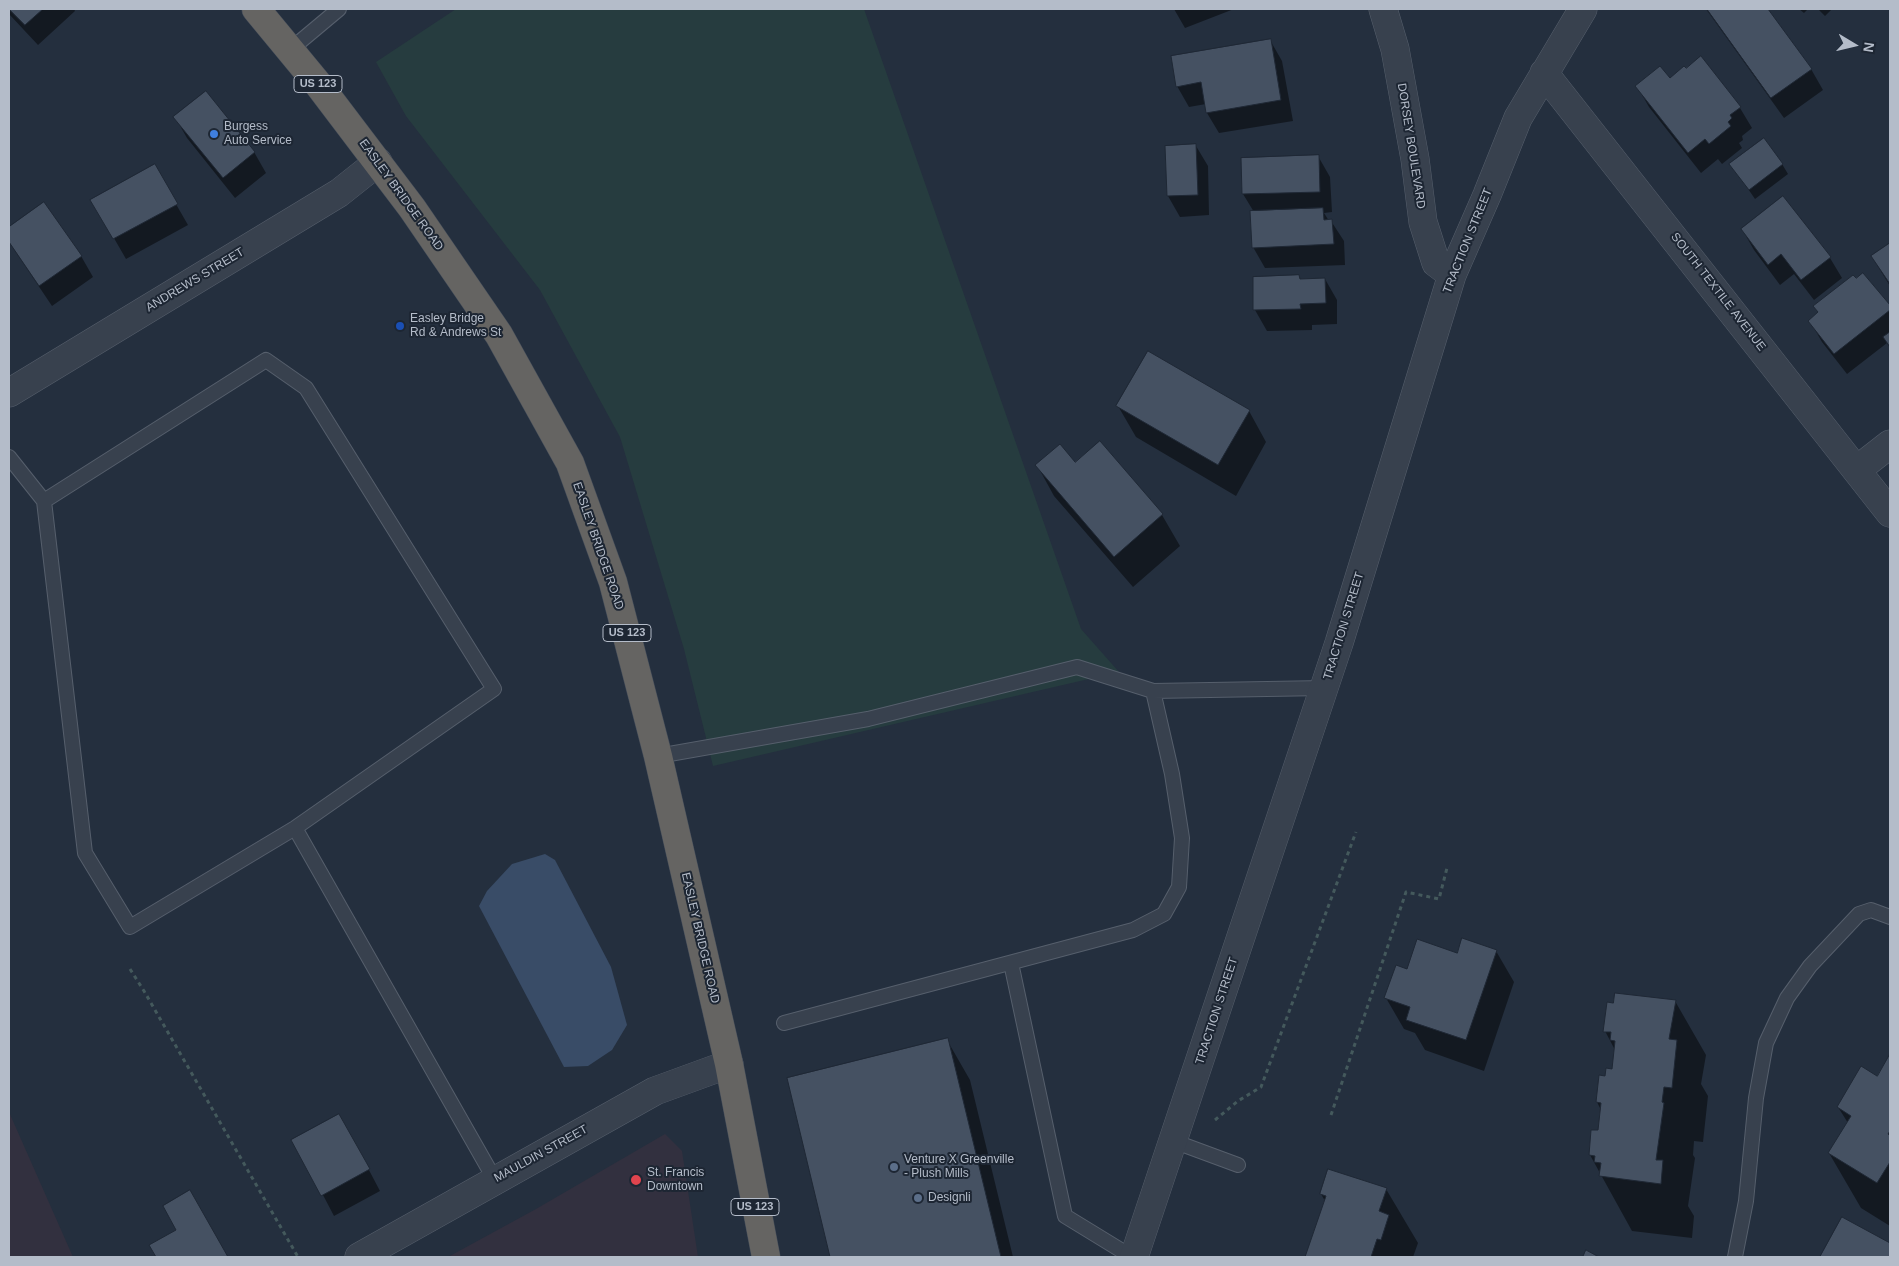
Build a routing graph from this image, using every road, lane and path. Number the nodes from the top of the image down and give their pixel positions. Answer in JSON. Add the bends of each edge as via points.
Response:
{"nodes":[{"id":1,"x":256,"y":9,"type":"edge"},
{"id":2,"x":340,"y":9,"type":"edge"},
{"id":3,"x":1383,"y":9,"type":"edge"},
{"id":4,"x":1583,"y":9,"type":"edge"},
{"id":5,"x":290,"y":50,"type":"junction"},
{"id":6,"x":1544,"y":73,"type":"junction"},
{"id":7,"x":378,"y":162,"type":"junction"},
{"id":8,"x":1452,"y":275,"type":"junction"},
{"id":9,"x":9,"y":393,"type":"edge"},
{"id":10,"x":1890,"y":444,"type":"edge"},
{"id":11,"x":9,"y":457,"type":"edge"},
{"id":12,"x":1858,"y":469,"type":"junction"},
{"id":13,"x":44,"y":501,"type":"junction"},
{"id":14,"x":1890,"y":513,"type":"edge"},
{"id":15,"x":1324,"y":688,"type":"junction"},
{"id":16,"x":1153,"y":691,"type":"junction"},
{"id":17,"x":658,"y":756,"type":"junction"},
{"id":18,"x":295,"y":828,"type":"junction"},
{"id":19,"x":1356,"y":832,"type":"dead end"},
{"id":20,"x":1446,"y":868,"type":"dead end"},
{"id":21,"x":1890,"y":917,"type":"edge"},
{"id":22,"x":1011,"y":963,"type":"junction"},
{"id":23,"x":130,"y":969,"type":"dead end"},
{"id":24,"x":784,"y":1023,"type":"dead end"},
{"id":25,"x":729,"y":1064,"type":"junction"},
{"id":26,"x":1331,"y":1115,"type":"dead end"},
{"id":27,"x":1211,"y":1123,"type":"dead end"},
{"id":28,"x":1173,"y":1141,"type":"junction"},
{"id":29,"x":1238,"y":1165,"type":"dead end"},
{"id":30,"x":495,"y":1180,"type":"junction"},
{"id":31,"x":298,"y":1257,"type":"edge"},
{"id":32,"x":359,"y":1257,"type":"edge"},
{"id":33,"x":766,"y":1257,"type":"edge"},
{"id":34,"x":1133,"y":1257,"type":"edge"},
{"id":35,"x":1735,"y":1257,"type":"edge"}],
"edges":[{"from":1,"to":5,"type":"highway","name":"EASLEY BRIDGE ROAD","number":"US 123"},
{"from":2,"to":5,"type":"lane"},
{"from":3,"to":8,"type":"street","name":"DORSEY BOULEVARD","via":[[1398,67],[1423,222],[1436,263]]},
{"from":4,"to":6,"type":"street","name":"TRACTION STREET"},
{"from":5,"to":7,"type":"highway","name":"EASLEY BRIDGE ROAD","number":"US 123"},
{"from":6,"to":8,"type":"street","name":"TRACTION STREET","via":[[1518,118]]},
{"from":6,"to":12,"type":"street","name":"SOUTH TEXTILE AVENUE"},
{"from":7,"to":9,"type":"street","name":"ANDREWS STREET","via":[[339,193]]},
{"from":7,"to":17,"type":"highway","name":"EASLEY BRIDGE ROAD","number":"US 123","via":[[499,335],[570,464],[613,582]]},
{"from":8,"to":15,"type":"street","name":"TRACTION STREET"},
{"from":10,"to":12,"type":"street"},
{"from":11,"to":13,"type":"lane"},
{"from":12,"to":14,"type":"street","name":"SOUTH TEXTILE AVENUE"},
{"from":13,"to":18,"type":"lane","via":[[85,853],[130,927]]},
{"from":13,"to":18,"type":"lane","via":[[266,360],[306,388],[494,689]]},
{"from":15,"to":16,"type":"lane"},
{"from":15,"to":28,"type":"street","name":"TRACTION STREET"},
{"from":16,"to":17,"type":"lane","via":[[1077,667],[868,719]]},
{"from":16,"to":22,"type":"lane","via":[[1172,774],[1182,838],[1179,886],[1175,894],[1164,914],[1133,930]]},
{"from":17,"to":25,"type":"highway","name":"EASLEY BRIDGE ROAD","number":"US 123"},
{"from":18,"to":30,"type":"lane"},
{"from":19,"to":27,"type":"path","via":[[1261,1087]]},
{"from":20,"to":26,"type":"path","via":[[1439,899],[1406,892]]},
{"from":21,"to":35,"type":"lane","via":[[1871,910],[1859,914],[1810,966],[1787,998],[1766,1043],[1756,1098],[1746,1201]]},
{"from":22,"to":24,"type":"lane"},
{"from":22,"to":34,"type":"lane","via":[[1066,1216]]},
{"from":23,"to":31,"type":"path"},
{"from":25,"to":30,"type":"street","name":"MAULDIN STREET","via":[[654,1091]]},
{"from":25,"to":33,"type":"highway","name":"EASLEY BRIDGE ROAD","number":"US 123"},
{"from":28,"to":29,"type":"lane"},
{"from":28,"to":34,"type":"street","name":"TRACTION STREET"},
{"from":30,"to":32,"type":"street","name":"MAULDIN STREET"}]}
